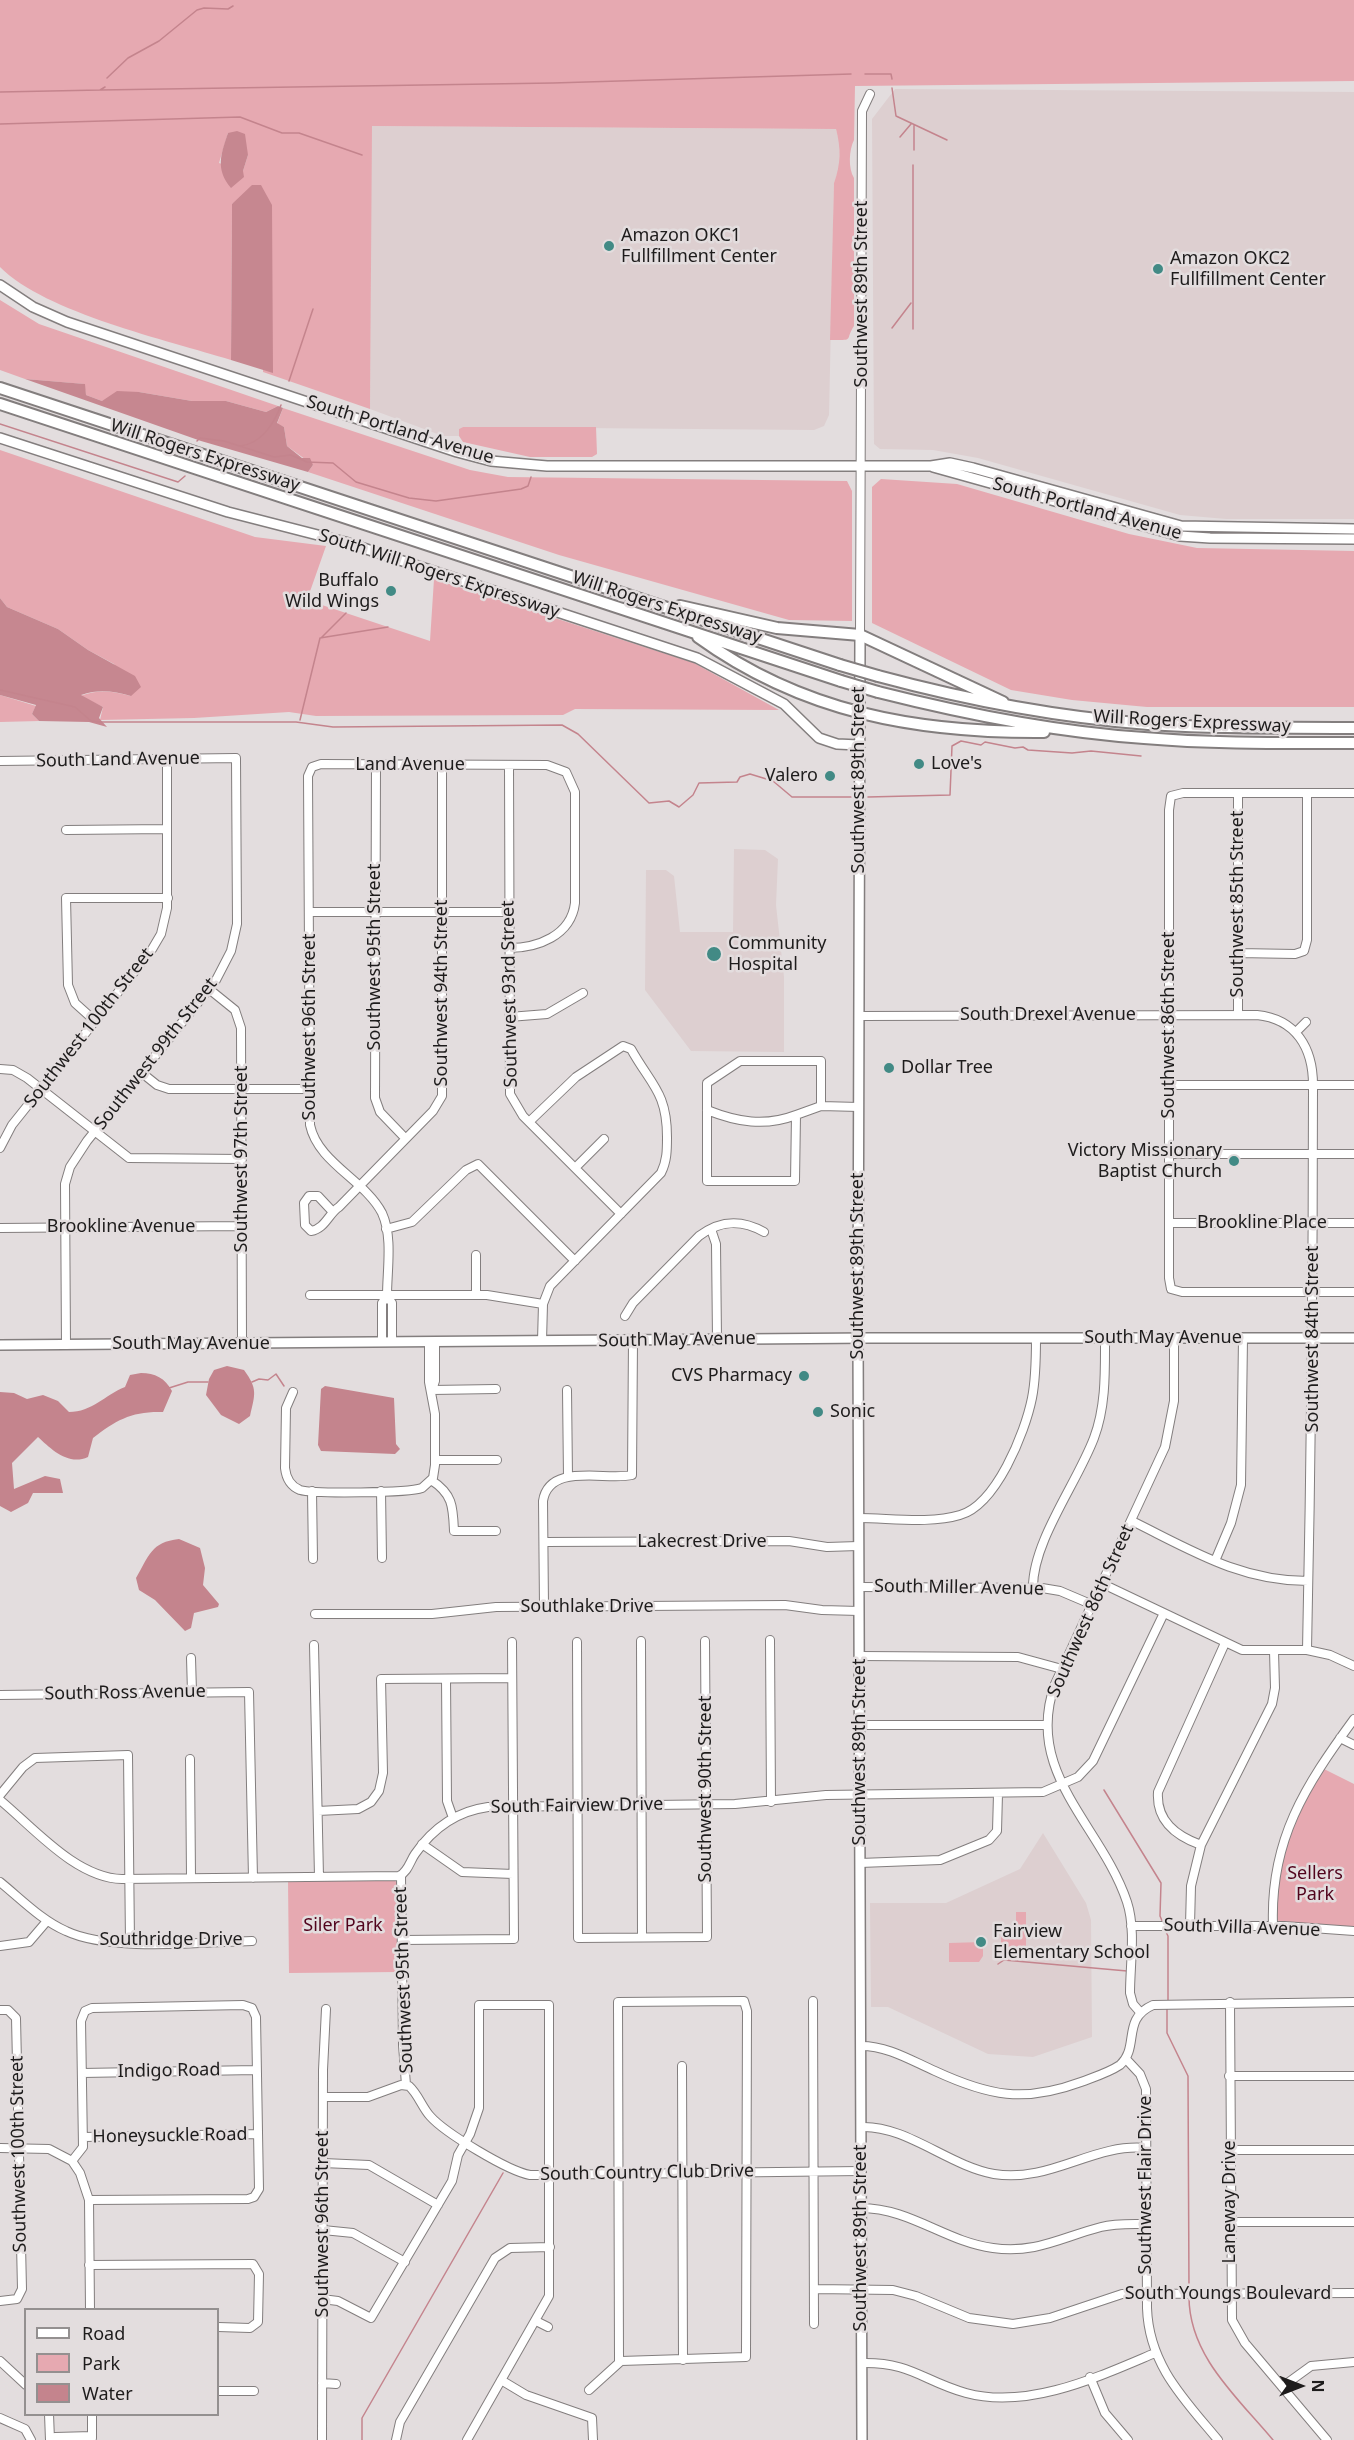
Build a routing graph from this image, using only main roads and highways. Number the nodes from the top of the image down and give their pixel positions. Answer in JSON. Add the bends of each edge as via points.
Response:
{"nodes":[{"id":1,"x":0,"y":285,"type":"edge"},
{"id":2,"x":0,"y":388,"type":"edge"},
{"id":3,"x":0,"y":404,"type":"edge"},
{"id":4,"x":0,"y":438,"type":"edge"},
{"id":5,"x":931,"y":466,"type":"junction"},
{"id":6,"x":1354,"y":529,"type":"edge"},
{"id":7,"x":1354,"y":539,"type":"edge"},
{"id":8,"x":633,"y":597,"type":"junction"},
{"id":9,"x":690,"y":631,"type":"junction"},
{"id":10,"x":860,"y":635,"type":"junction"},
{"id":11,"x":1011,"y":707,"type":"junction"},
{"id":12,"x":859,"y":714,"type":"junction"},
{"id":13,"x":1354,"y":728,"type":"edge"},
{"id":14,"x":1078,"y":731,"type":"junction"},
{"id":15,"x":1354,"y":743,"type":"edge"},
{"id":16,"x":859,"y":745,"type":"junction"},
{"id":17,"x":858,"y":1338,"type":"junction"},
{"id":18,"x":1354,"y":1338,"type":"edge"},
{"id":19,"x":0,"y":1345,"type":"edge"},
{"id":20,"x":862,"y":2440,"type":"edge"}],
"edges":[{"from":1,"to":5,"type":"main road","name":"South Portland Avenue","via":[[33,307],[67,322],[491,461],[547,466]]},
{"from":2,"to":8,"type":"highway","name":"Will Rogers Expressway"},
{"from":3,"to":9,"type":"highway","name":"Will Rogers Expressway"},
{"from":4,"to":16,"type":"main road","name":"South Will Rogers Expressway","via":[[228,512],[345,542],[697,658],[784,704],[819,738]]},
{"from":5,"to":6,"type":"main road","name":"South Portland Avenue","via":[[950,463],[973,468],[1181,526]]},
{"from":5,"to":7,"type":"main road","name":"South Portland Avenue","via":[[1180,536]]},
{"from":8,"to":10,"type":"highway","via":[[777,628]]},
{"from":8,"to":11,"type":"highway","name":"Will Rogers Expressway","bridge":true,"via":[[878,676]]},
{"from":9,"to":12,"type":"highway","via":[[715,649],[797,693]]},
{"from":9,"to":14,"type":"highway","name":"Will Rogers Expressway","bridge":true,"via":[[878,692],[972,714]]},
{"from":10,"to":11,"type":"highway"},
{"from":10,"to":12,"type":"main road","name":"Southwest 89th Street"},
{"from":11,"to":13,"type":"highway","name":"Will Rogers Expressway","via":[[1148,724]]},
{"from":12,"to":14,"type":"highway","via":[[1012,732]]},
{"from":12,"to":16,"type":"main road","name":"Southwest 89th Street"},
{"from":14,"to":15,"type":"highway","name":"Will Rogers Expressway","via":[[1196,742]]},
{"from":16,"to":17,"type":"main road","name":"Southwest 89th Street"},
{"from":17,"to":18,"type":"main road","name":"South May Avenue"},
{"from":17,"to":19,"type":"main road","name":"South May Avenue"},
{"from":17,"to":20,"type":"main road","name":"Southwest 89th Street"}]}
